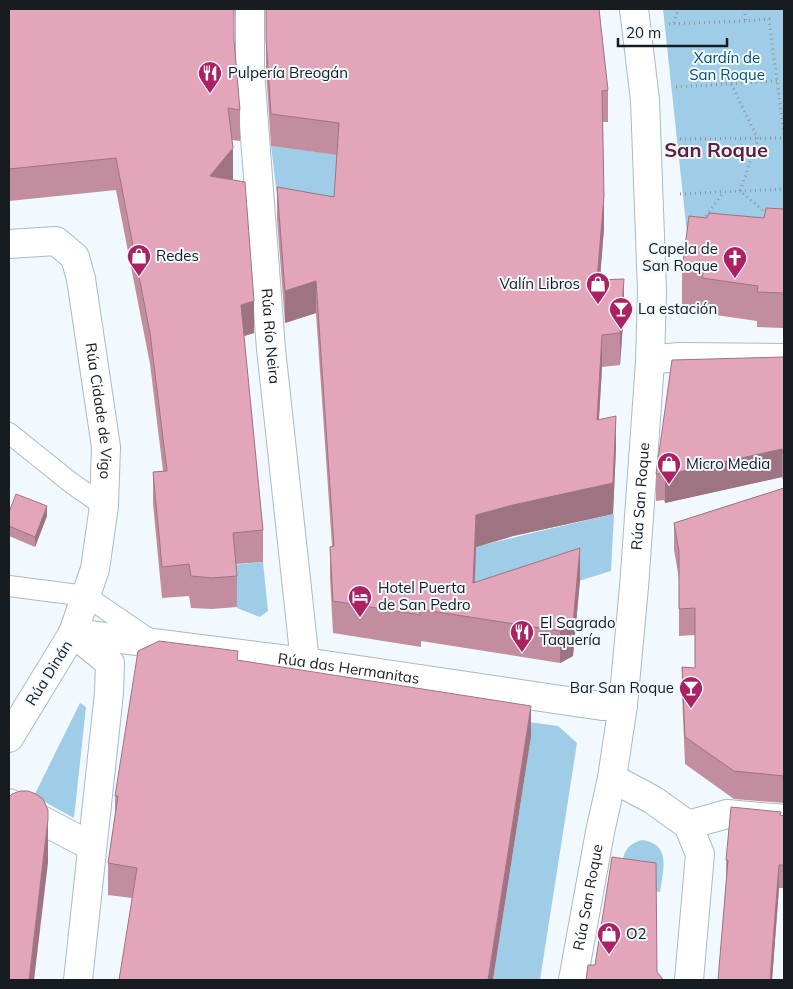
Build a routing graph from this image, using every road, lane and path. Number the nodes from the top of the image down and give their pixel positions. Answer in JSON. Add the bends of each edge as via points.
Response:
{"nodes":[{"id":1,"x":250,"y":9,"type":"edge"},
{"id":2,"x":634,"y":9,"type":"edge"},
{"id":3,"x":678,"y":9,"type":"edge"},
{"id":4,"x":745,"y":9,"type":"edge"},
{"id":5,"x":745,"y":21,"type":"junction"},
{"id":6,"x":674,"y":23,"type":"junction"},
{"id":7,"x":662,"y":24,"type":"dead end"},
{"id":8,"x":778,"y":81,"type":"junction"},
{"id":9,"x":730,"y":84,"type":"junction"},
{"id":10,"x":675,"y":88,"type":"dead end"},
{"id":11,"x":784,"y":134,"type":"edge"},
{"id":12,"x":784,"y":138,"type":"edge"},
{"id":13,"x":679,"y":139,"type":"dead end"},
{"id":14,"x":758,"y":139,"type":"junction"},
{"id":15,"x":784,"y":189,"type":"edge"},
{"id":16,"x":740,"y":191,"type":"junction"},
{"id":17,"x":723,"y":192,"type":"junction"},
{"id":18,"x":673,"y":195,"type":"dead end"},
{"id":19,"x":770,"y":216,"type":"edge"},
{"id":20,"x":702,"y":222,"type":"edge"},
{"id":21,"x":9,"y":244,"type":"edge"},
{"id":22,"x":784,"y":358,"type":"edge"},
{"id":23,"x":650,"y":362,"type":"junction"},
{"id":24,"x":9,"y":433,"type":"edge"},
{"id":25,"x":104,"y":506,"type":"junction"},
{"id":26,"x":9,"y":586,"type":"edge"},
{"id":27,"x":86,"y":596,"type":"junction"},
{"id":28,"x":73,"y":633,"type":"junction"},
{"id":29,"x":154,"y":643,"type":"junction"},
{"id":30,"x":306,"y":662,"type":"junction"},
{"id":31,"x":623,"y":705,"type":"junction"},
{"id":32,"x":9,"y":738,"type":"edge"},
{"id":33,"x":612,"y":778,"type":"junction"},
{"id":34,"x":9,"y":803,"type":"edge"},
{"id":35,"x":784,"y":819,"type":"edge"},
{"id":36,"x":688,"y":825,"type":"junction"},
{"id":37,"x":92,"y":846,"type":"junction"},
{"id":38,"x":78,"y":980,"type":"edge"},
{"id":39,"x":573,"y":980,"type":"edge"},
{"id":40,"x":689,"y":980,"type":"edge"}],
"edges":[{"from":1,"to":30,"type":"street","name":"Rúa Río Neira","via":[[250,70],[270,349]]},
{"from":2,"to":23,"type":"street","name":"Rúa San Roque","via":[[646,100],[652,291]]},
{"from":3,"to":6,"type":"path"},
{"from":4,"to":5,"type":"path"},
{"from":5,"to":6,"type":"path"},
{"from":5,"to":8,"type":"path","via":[[769,19]]},
{"from":6,"to":7,"type":"path"},
{"from":8,"to":9,"type":"path"},
{"from":8,"to":11,"type":"path"},
{"from":9,"to":10,"type":"path"},
{"from":9,"to":14,"type":"path"},
{"from":12,"to":14,"type":"path"},
{"from":13,"to":14,"type":"path"},
{"from":14,"to":16,"type":"path"},
{"from":15,"to":16,"type":"path"},
{"from":16,"to":17,"type":"path"},
{"from":16,"to":19,"type":"path"},
{"from":17,"to":18,"type":"path"},
{"from":17,"to":20,"type":"path"},
{"from":21,"to":25,"type":"street","name":"Rúa Cidade de Vigo","via":[[56,241],[76,257],[106,447]]},
{"from":22,"to":23,"type":"street","via":[[679,357]]},
{"from":23,"to":31,"type":"street","name":"Rúa San Roque"},
{"from":24,"to":25,"type":"lane"},
{"from":25,"to":27,"type":"street","name":"Rúa Cidade de Vigo","via":[[96,569]]},
{"from":26,"to":27,"type":"lane"},
{"from":27,"to":28,"type":"street","name":"Rúa Cidade de Vigo"},
{"from":27,"to":29,"type":"lane"},
{"from":28,"to":29,"type":"street","name":"Rúa das Hermanitas"},
{"from":28,"to":32,"type":"street","name":"Rúa Dinán"},
{"from":28,"to":37,"type":"street","via":[[110,663]]},
{"from":29,"to":30,"type":"street","name":"Rúa das Hermanitas"},
{"from":30,"to":31,"type":"street","name":"Rúa das Hermanitas","via":[[602,706]]},
{"from":31,"to":33,"type":"street","name":"Rúa San Roque"},
{"from":33,"to":36,"type":"street","via":[[653,800]]},
{"from":33,"to":39,"type":"street","name":"Rúa San Roque"},
{"from":34,"to":37,"type":"street"},
{"from":35,"to":36,"type":"street","via":[[727,814]]},
{"from":36,"to":40,"type":"street","via":[[700,854]]},
{"from":37,"to":38,"type":"street"}]}
